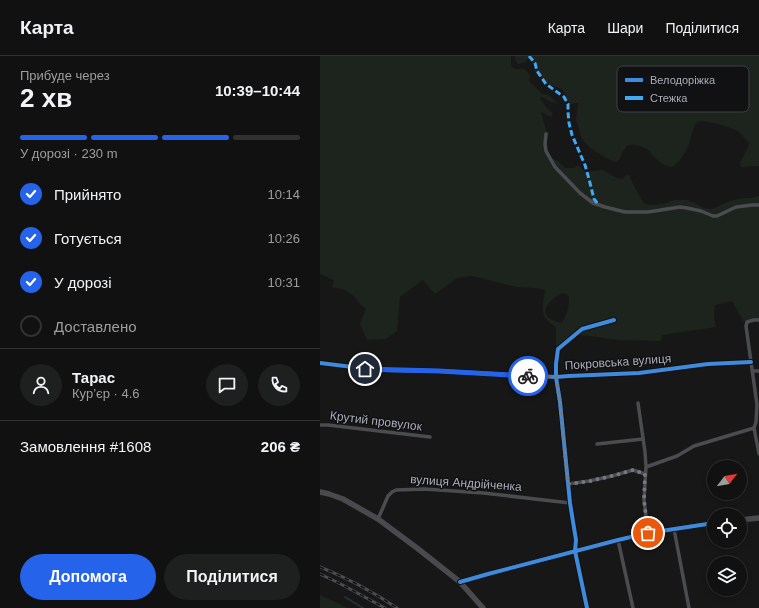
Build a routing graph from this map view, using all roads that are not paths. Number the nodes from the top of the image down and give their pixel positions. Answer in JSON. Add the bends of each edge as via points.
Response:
{"nodes":[{"id":1,"x":546,"y":134,"type":"dead end"},
{"id":2,"x":759,"y":205,"type":"edge"},
{"id":3,"x":614,"y":320,"type":"dead end"},
{"id":4,"x":759,"y":320,"type":"edge"},
{"id":5,"x":750,"y":362,"type":"junction"},
{"id":6,"x":320,"y":363,"type":"edge"},
{"id":7,"x":752,"y":371,"type":"junction"},
{"id":8,"x":759,"y":371,"type":"edge"},
{"id":9,"x":556,"y":377,"type":"junction"},
{"id":10,"x":638,"y":402,"type":"dead end"},
{"id":11,"x":320,"y":425,"type":"edge"},
{"id":12,"x":754,"y":428,"type":"junction"},
{"id":13,"x":430,"y":438,"type":"dead end"},
{"id":14,"x":643,"y":439,"type":"junction"},
{"id":15,"x":597,"y":444,"type":"dead end"},
{"id":16,"x":759,"y":454,"type":"edge"},
{"id":17,"x":646,"y":467,"type":"junction"},
{"id":18,"x":645,"y":474,"type":"junction"},
{"id":19,"x":568,"y":484,"type":"junction"},
{"id":20,"x":320,"y":492,"type":"edge"},
{"id":21,"x":570,"y":503,"type":"junction"},
{"id":22,"x":759,"y":518,"type":"edge"},
{"id":23,"x":378,"y":519,"type":"junction"},
{"id":24,"x":747,"y":519,"type":"edge"},
{"id":25,"x":707,"y":524,"type":"edge"},
{"id":26,"x":674,"y":529,"type":"junction"},
{"id":27,"x":648,"y":533,"type":"junction"},
{"id":28,"x":618,"y":540,"type":"junction"},
{"id":29,"x":575,"y":551,"type":"junction"},
{"id":30,"x":460,"y":582,"type":"junction"},
{"id":31,"x":483,"y":608,"type":"edge"},
{"id":32,"x":587,"y":608,"type":"edge"},
{"id":33,"x":633,"y":608,"type":"edge"},
{"id":34,"x":690,"y":608,"type":"edge"}],
"edges":[{"from":1,"to":2,"type":"street","via":[[546,151],[555,167],[583,196],[605,207],[625,212],[648,212],[680,207],[717,216],[736,207]]},
{"from":3,"to":9,"type":"street","via":[[582,329],[558,349]]},
{"from":4,"to":5,"type":"street","via":[[747,322],[746,326]]},
{"from":5,"to":7,"type":"street"},
{"from":5,"to":9,"type":"street","name":"Покровська вулиця","via":[[708,364],[639,373]]},
{"from":6,"to":9,"type":"street","name":"Покровська вулиця","via":[[378,370]]},
{"from":7,"to":8,"type":"street"},
{"from":7,"to":12,"type":"street","via":[[757,405]]},
{"from":9,"to":19,"type":"street"},
{"from":10,"to":14,"type":"street"},
{"from":11,"to":13,"type":"street","name":"Крутий провулок"},
{"from":12,"to":16,"type":"street"},
{"from":12,"to":17,"type":"street","via":[[694,446],[678,456]]},
{"from":14,"to":15,"type":"street"},
{"from":14,"to":17,"type":"street"},
{"from":17,"to":18,"type":"street"},
{"from":18,"to":19,"type":"street","via":[[633,470]]},
{"from":18,"to":27,"type":"street","via":[[644,500]]},
{"from":19,"to":21,"type":"street"},
{"from":20,"to":23,"type":"street","via":[[343,499]]},
{"from":21,"to":23,"type":"street","name":"вулиця Андрійченка","via":[[431,489],[396,490],[388,496]]},
{"from":21,"to":29,"type":"street","via":[[576,540]]},
{"from":22,"to":24,"type":"street"},
{"from":23,"to":30,"type":"street"},
{"from":25,"to":26,"type":"street"},
{"from":26,"to":27,"type":"street"},
{"from":26,"to":34,"type":"street"},
{"from":27,"to":28,"type":"street"},
{"from":28,"to":29,"type":"street"},
{"from":28,"to":33,"type":"street"},
{"from":29,"to":30,"type":"street"},
{"from":29,"to":32,"type":"street"},
{"from":30,"to":31,"type":"street"}]}
